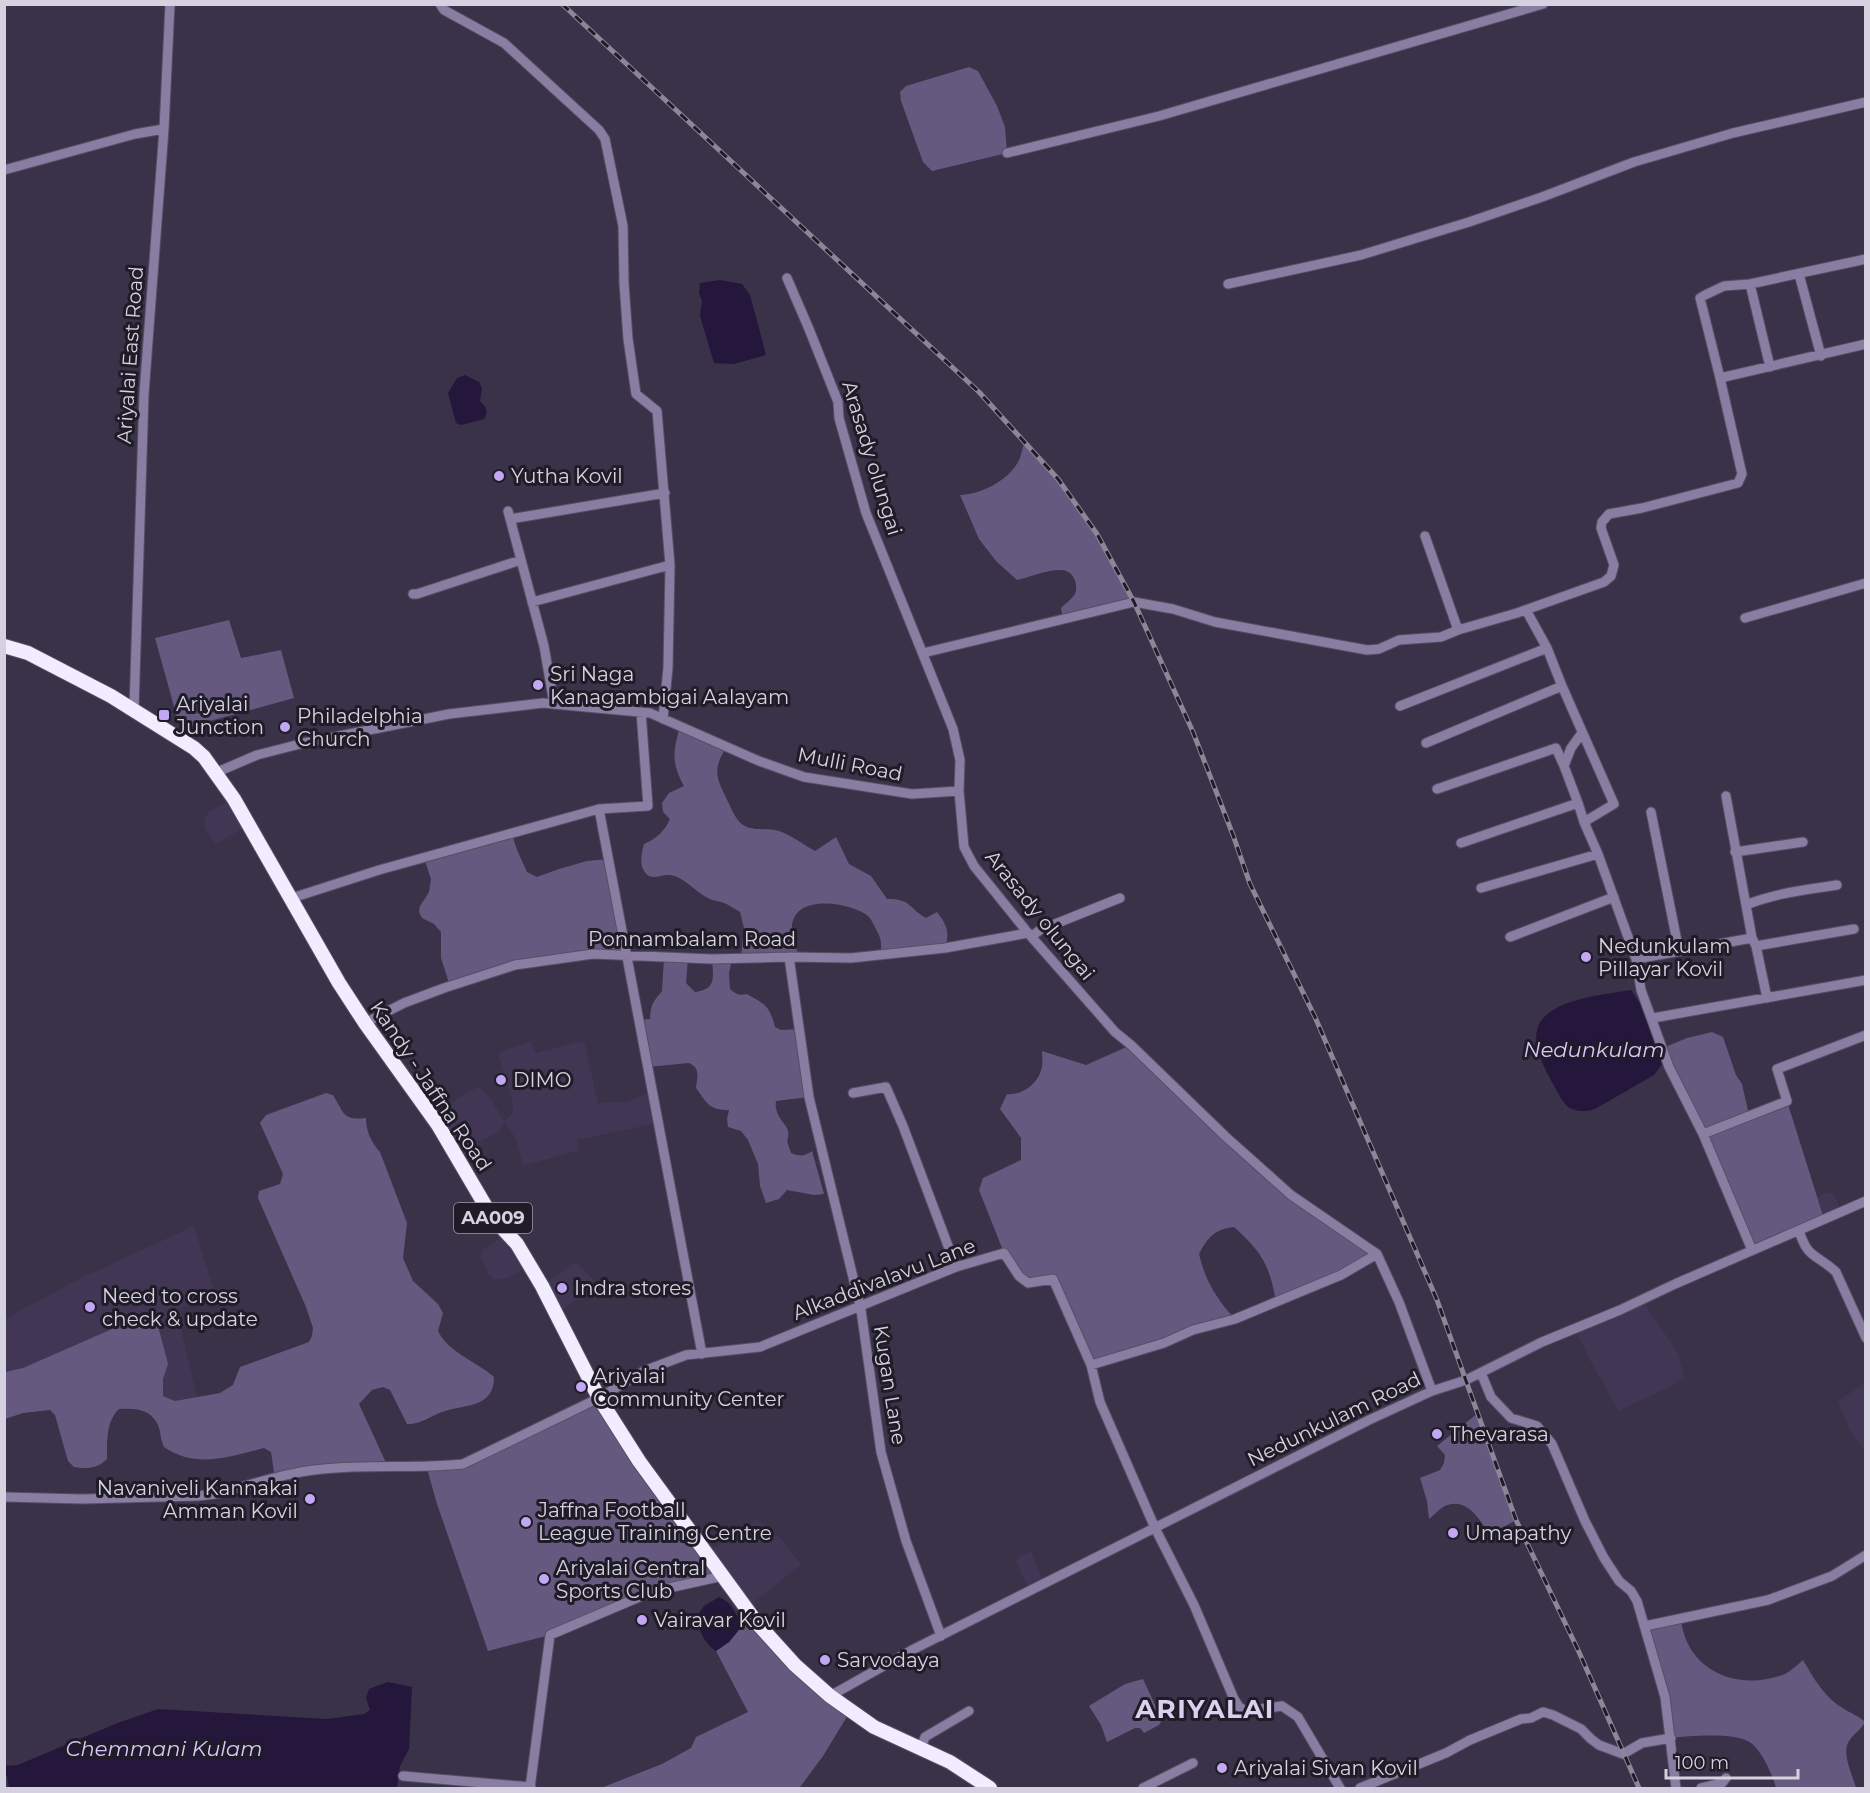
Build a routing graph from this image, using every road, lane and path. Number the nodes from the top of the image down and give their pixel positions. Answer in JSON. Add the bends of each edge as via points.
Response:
{"nodes":[{"id":1,"x":170,"y":4,"type":"edge"},
{"id":2,"x":440,"y":4,"type":"edge"},
{"id":3,"x":1544,"y":4,"type":"edge"},
{"id":4,"x":1522,"y":8,"type":"edge"},
{"id":5,"x":1866,"y":102,"type":"edge"},
{"id":6,"x":164,"y":129,"type":"junction"},
{"id":7,"x":1006,"y":153,"type":"dead end"},
{"id":8,"x":4,"y":170,"type":"edge"},
{"id":9,"x":1866,"y":259,"type":"edge"},
{"id":10,"x":1799,"y":274,"type":"junction"},
{"id":11,"x":787,"y":278,"type":"dead end"},
{"id":12,"x":1228,"y":284,"type":"dead end"},
{"id":13,"x":1750,"y":284,"type":"junction"},
{"id":14,"x":1866,"y":344,"type":"edge"},
{"id":15,"x":1821,"y":356,"type":"junction"},
{"id":16,"x":1770,"y":367,"type":"junction"},
{"id":17,"x":1720,"y":378,"type":"junction"},
{"id":18,"x":665,"y":493,"type":"junction"},
{"id":19,"x":1425,"y":536,"type":"dead end"},
{"id":20,"x":521,"y":560,"type":"junction"},
{"id":21,"x":670,"y":565,"type":"junction"},
{"id":22,"x":1866,"y":583,"type":"edge"},
{"id":23,"x":413,"y":594,"type":"dead end"},
{"id":24,"x":532,"y":602,"type":"junction"},
{"id":25,"x":1526,"y":610,"type":"junction"},
{"id":26,"x":1744,"y":618,"type":"dead end"},
{"id":27,"x":1458,"y":630,"type":"junction"},
{"id":28,"x":4,"y":646,"type":"edge"},
{"id":29,"x":1547,"y":648,"type":"junction"},
{"id":30,"x":923,"y":652,"type":"junction"},
{"id":31,"x":1562,"y":686,"type":"junction"},
{"id":32,"x":555,"y":704,"type":"junction"},
{"id":33,"x":1400,"y":706,"type":"dead end"},
{"id":34,"x":134,"y":709,"type":"junction"},
{"id":35,"x":641,"y":711,"type":"junction"},
{"id":36,"x":663,"y":719,"type":"junction"},
{"id":37,"x":1582,"y":733,"type":"junction"},
{"id":38,"x":1426,"y":743,"type":"dead end"},
{"id":39,"x":1564,"y":766,"type":"junction"},
{"id":40,"x":215,"y":773,"type":"junction"},
{"id":41,"x":1437,"y":789,"type":"dead end"},
{"id":42,"x":959,"y":790,"type":"junction"},
{"id":43,"x":1726,"y":796,"type":"dead end"},
{"id":44,"x":1578,"y":803,"type":"junction"},
{"id":45,"x":599,"y":809,"type":"junction"},
{"id":46,"x":1652,"y":812,"type":"dead end"},
{"id":47,"x":1584,"y":822,"type":"junction"},
{"id":48,"x":1803,"y":842,"type":"dead end"},
{"id":49,"x":1461,"y":843,"type":"dead end"},
{"id":50,"x":1735,"y":852,"type":"junction"},
{"id":51,"x":1598,"y":855,"type":"junction"},
{"id":52,"x":1837,"y":885,"type":"dead end"},
{"id":53,"x":1481,"y":888,"type":"dead end"},
{"id":54,"x":1614,"y":897,"type":"junction"},
{"id":55,"x":292,"y":898,"type":"junction"},
{"id":56,"x":1120,"y":898,"type":"dead end"},
{"id":57,"x":1746,"y":905,"type":"junction"},
{"id":58,"x":1854,"y":929,"type":"dead end"},
{"id":59,"x":1030,"y":934,"type":"junction"},
{"id":60,"x":1510,"y":937,"type":"dead end"},
{"id":61,"x":1754,"y":942,"type":"junction"},
{"id":62,"x":1679,"y":951,"type":"junction"},
{"id":63,"x":626,"y":956,"type":"junction"},
{"id":64,"x":789,"y":957,"type":"junction"},
{"id":65,"x":1636,"y":959,"type":"junction"},
{"id":66,"x":1866,"y":980,"type":"edge"},
{"id":67,"x":1767,"y":998,"type":"junction"},
{"id":68,"x":1653,"y":1018,"type":"junction"},
{"id":69,"x":365,"y":1023,"type":"junction"},
{"id":70,"x":1866,"y":1035,"type":"edge"},
{"id":71,"x":853,"y":1093,"type":"dead end"},
{"id":72,"x":1702,"y":1134,"type":"junction"},
{"id":73,"x":1866,"y":1200,"type":"edge"},
{"id":74,"x":1799,"y":1230,"type":"junction"},
{"id":75,"x":1752,"y":1250,"type":"junction"},
{"id":76,"x":1377,"y":1254,"type":"junction"},
{"id":77,"x":956,"y":1267,"type":"junction"},
{"id":78,"x":860,"y":1305,"type":"junction"},
{"id":79,"x":1866,"y":1338,"type":"edge"},
{"id":80,"x":702,"y":1354,"type":"junction"},
{"id":81,"x":1091,"y":1365,"type":"junction"},
{"id":82,"x":1481,"y":1373,"type":"junction"},
{"id":83,"x":1432,"y":1392,"type":"junction"},
{"id":84,"x":599,"y":1398,"type":"junction"},
{"id":85,"x":4,"y":1497,"type":"edge"},
{"id":86,"x":1155,"y":1528,"type":"junction"},
{"id":87,"x":1866,"y":1556,"type":"edge"},
{"id":88,"x":723,"y":1576,"type":"junction"},
{"id":89,"x":1645,"y":1626,"type":"junction"},
{"id":90,"x":941,"y":1636,"type":"junction"},
{"id":91,"x":830,"y":1696,"type":"junction"},
{"id":92,"x":969,"y":1710,"type":"dead end"},
{"id":93,"x":1671,"y":1738,"type":"junction"},
{"id":94,"x":921,"y":1748,"type":"junction"},
{"id":95,"x":1193,"y":1763,"type":"dead end"},
{"id":96,"x":403,"y":1776,"type":"dead end"},
{"id":97,"x":1726,"y":1778,"type":"dead end"},
{"id":98,"x":530,"y":1788,"type":"edge"},
{"id":99,"x":990,"y":1788,"type":"edge"},
{"id":100,"x":1143,"y":1788,"type":"edge"},
{"id":101,"x":1340,"y":1788,"type":"edge"},
{"id":102,"x":1360,"y":1788,"type":"edge"},
{"id":103,"x":1676,"y":1788,"type":"edge"},
{"id":104,"x":1701,"y":1788,"type":"edge"}],
"edges":[{"from":1,"to":6,"type":"street","name":"Ariyalai East Road"},
{"from":2,"to":18,"type":"street","via":[[444,10],[504,43],[605,139],[623,226],[631,367],[636,394],[657,411]]},
{"from":3,"to":4,"type":"street"},
{"from":4,"to":7,"type":"street","via":[[1159,116]]},
{"from":5,"to":12,"type":"street","via":[[1634,162],[1470,222],[1361,255]]},
{"from":6,"to":8,"type":"street"},
{"from":6,"to":34,"type":"street","name":"Ariyalai East Road","via":[[144,394]]},
{"from":9,"to":10,"type":"street"},
{"from":10,"to":13,"type":"street"},
{"from":10,"to":15,"type":"street"},
{"from":11,"to":30,"type":"street","name":"Arasady olungai","via":[[832,384],[866,513]]},
{"from":13,"to":16,"type":"street"},
{"from":13,"to":17,"type":"street","via":[[1724,286],[1700,298]]},
{"from":14,"to":15,"type":"street"},
{"from":15,"to":16,"type":"street"},
{"from":16,"to":17,"type":"street"},
{"from":17,"to":25,"type":"street","via":[[1742,474],[1738,483],[1610,514],[1600,528],[1614,565],[1611,576]]},
{"from":18,"to":20,"type":"street","via":[[509,515]]},
{"from":18,"to":21,"type":"street"},
{"from":19,"to":27,"type":"street"},
{"from":20,"to":23,"type":"street"},
{"from":20,"to":24,"type":"street"},
{"from":21,"to":24,"type":"street"},
{"from":21,"to":36,"type":"street"},
{"from":22,"to":26,"type":"street"},
{"from":24,"to":32,"type":"street"},
{"from":25,"to":27,"type":"street"},
{"from":25,"to":29,"type":"street"},
{"from":27,"to":30,"type":"street","via":[[1442,637],[1399,640],[1367,650],[1215,622],[1134,602]]},
{"from":28,"to":34,"type":"highway","name":"Kandy - Jaffna Road","number":"AA009","via":[[28,653]]},
{"from":29,"to":31,"type":"street"},
{"from":29,"to":33,"type":"street"},
{"from":30,"to":42,"type":"street","name":"Arasady olungai","via":[[953,729],[960,760]]},
{"from":31,"to":37,"type":"street"},
{"from":31,"to":38,"type":"street"},
{"from":32,"to":35,"type":"street","name":"Mulli Road"},
{"from":32,"to":40,"type":"street","name":"Mulli Road","via":[[449,714],[304,743],[257,754]]},
{"from":34,"to":40,"type":"highway","name":"Kandy - Jaffna Road","number":"AA009","via":[[194,748]]},
{"from":35,"to":36,"type":"street","name":"Mulli Road"},
{"from":35,"to":45,"type":"street","via":[[648,806]]},
{"from":36,"to":42,"type":"street","name":"Mulli Road","via":[[804,777],[912,794]]},
{"from":37,"to":39,"type":"street"},
{"from":37,"to":47,"type":"street","via":[[1614,804]]},
{"from":39,"to":41,"type":"street","via":[[1556,748]]},
{"from":39,"to":44,"type":"street"},
{"from":40,"to":55,"type":"highway","name":"Kandy - Jaffna Road","number":"AA009"},
{"from":42,"to":59,"type":"street","name":"Arasady olungai","via":[[964,848],[974,866]]},
{"from":43,"to":50,"type":"street"},
{"from":44,"to":47,"type":"street"},
{"from":44,"to":49,"type":"street"},
{"from":45,"to":55,"type":"street"},
{"from":45,"to":63,"type":"street"},
{"from":46,"to":62,"type":"street"},
{"from":47,"to":51,"type":"street"},
{"from":48,"to":50,"type":"street"},
{"from":50,"to":57,"type":"street"},
{"from":51,"to":53,"type":"street"},
{"from":51,"to":54,"type":"street"},
{"from":52,"to":57,"type":"street","via":[[1786,893]]},
{"from":54,"to":60,"type":"street"},
{"from":54,"to":65,"type":"street"},
{"from":55,"to":69,"type":"highway","name":"Kandy - Jaffna Road","number":"AA009"},
{"from":56,"to":59,"type":"street","name":"Ponnambalam Road"},
{"from":57,"to":61,"type":"street"},
{"from":58,"to":61,"type":"street"},
{"from":59,"to":64,"type":"street","name":"Ponnambalam Road","via":[[860,957]]},
{"from":59,"to":76,"type":"street","name":"Arasady olungai","via":[[1115,1032],[1225,1136],[1291,1195]]},
{"from":61,"to":62,"type":"street"},
{"from":61,"to":67,"type":"street"},
{"from":62,"to":65,"type":"street"},
{"from":63,"to":64,"type":"street","name":"Ponnambalam Road"},
{"from":63,"to":69,"type":"street","name":"Ponnambalam Road","via":[[593,954],[515,965],[404,1003]]},
{"from":63,"to":80,"type":"street"},
{"from":64,"to":78,"type":"street","name":"Kugan Lane","via":[[809,1097]]},
{"from":65,"to":68,"type":"street","via":[[1641,990]]},
{"from":66,"to":67,"type":"street"},
{"from":67,"to":68,"type":"street"},
{"from":68,"to":72,"type":"street","via":[[1669,1067]]},
{"from":69,"to":84,"type":"highway","name":"Kandy - Jaffna Road","number":"AA009","via":[[438,1125],[492,1217],[518,1244]]},
{"from":70,"to":72,"type":"street","via":[[1777,1069],[1787,1101]]},
{"from":71,"to":77,"type":"street","via":[[886,1087]]},
{"from":72,"to":75,"type":"street"},
{"from":73,"to":74,"type":"street","name":"Nedunkulam Road"},
{"from":74,"to":75,"type":"street","name":"Nedunkulam Road"},
{"from":74,"to":79,"type":"street","via":[[1812,1256],[1836,1272]]},
{"from":75,"to":82,"type":"street","name":"Nedunkulam Road","via":[[1542,1342]]},
{"from":76,"to":81,"type":"street","via":[[1341,1275],[1235,1319]]},
{"from":76,"to":83,"type":"street"},
{"from":77,"to":78,"type":"street","name":"Alkaddivalavu Lane"},
{"from":77,"to":81,"type":"street","name":"Alkaddivalavu Lane","via":[[1004,1253],[1028,1283],[1053,1279]]},
{"from":78,"to":80,"type":"street","name":"Alkaddivalavu Lane","via":[[760,1347]]},
{"from":78,"to":90,"type":"street","name":"Kugan Lane","via":[[881,1452],[906,1541]]},
{"from":80,"to":84,"type":"street","name":"Alkaddivalavu Lane","via":[[686,1355],[644,1371]]},
{"from":81,"to":86,"type":"street","name":"Alkaddivalavu Lane","via":[[1100,1402]]},
{"from":82,"to":83,"type":"street","name":"Nedunkulam Road"},
{"from":82,"to":89,"type":"street","via":[[1491,1396],[1510,1418],[1537,1426],[1552,1444],[1584,1521],[1604,1558],[1638,1601]]},
{"from":83,"to":86,"type":"street","name":"Nedunkulam Road"},
{"from":84,"to":85,"type":"street","name":"Alkaddivalavu Lane","via":[[463,1464],[320,1469],[198,1496]]},
{"from":84,"to":88,"type":"highway","name":"Kandy - Jaffna Road","number":"AA009","via":[[639,1461]]},
{"from":86,"to":90,"type":"street","name":"Nedunkulam Road"},
{"from":86,"to":101,"type":"street","name":"Alkaddivalavu Lane","via":[[1239,1707],[1246,1710],[1282,1706],[1298,1718]]},
{"from":87,"to":89,"type":"street","via":[[1832,1576],[1768,1600]]},
{"from":88,"to":91,"type":"highway","name":"Kandy - Jaffna Road","number":"AA009","via":[[757,1623]]},
{"from":88,"to":98,"type":"street","via":[[651,1592],[550,1635]]},
{"from":89,"to":93,"type":"street","via":[[1665,1697]]},
{"from":90,"to":91,"type":"street","name":"Nedunkulam Road"},
{"from":91,"to":94,"type":"highway","name":"Kandy - Jaffna Road","number":"AA009","via":[[874,1726]]},
{"from":92,"to":94,"type":"street","via":[[925,1737]]},
{"from":93,"to":102,"type":"street","via":[[1642,1743],[1623,1754],[1599,1745],[1581,1729],[1543,1712]]},
{"from":93,"to":103,"type":"street"},
{"from":94,"to":99,"type":"highway","name":"Kandy - Jaffna Road","number":"AA009"},
{"from":95,"to":100,"type":"street"},
{"from":96,"to":98,"type":"street"},
{"from":97,"to":104,"type":"street","via":[[1722,1783]]}]}
